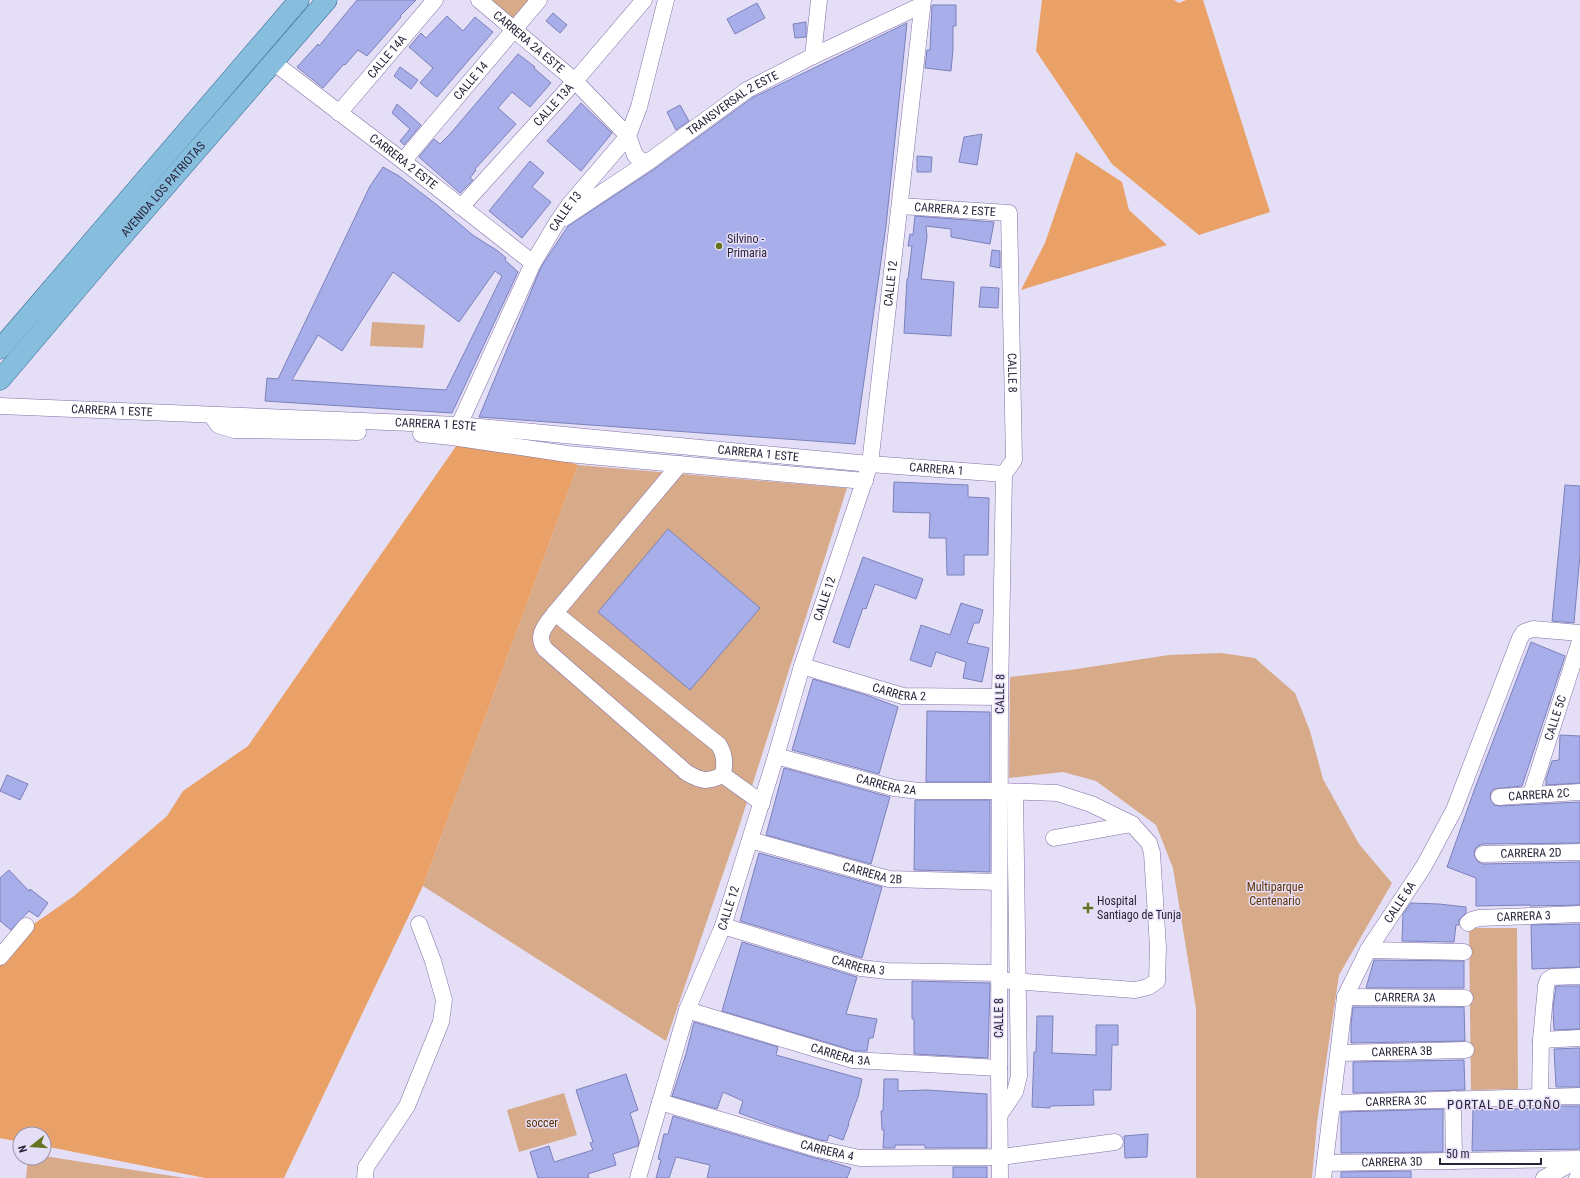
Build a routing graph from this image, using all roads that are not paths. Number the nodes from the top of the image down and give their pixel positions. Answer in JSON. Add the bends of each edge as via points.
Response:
{"nodes":[{"id":1,"x":300,"y":0,"type":"edge"},
{"id":2,"x":327,"y":0,"type":"edge"},
{"id":3,"x":435,"y":0,"type":"edge"},
{"id":4,"x":479,"y":0,"type":"edge"},
{"id":5,"x":539,"y":0,"type":"edge"},
{"id":6,"x":644,"y":0,"type":"edge"},
{"id":7,"x":666,"y":0,"type":"edge"},
{"id":8,"x":819,"y":0,"type":"edge"},
{"id":9,"x":923,"y":3,"type":"edge"},
{"id":10,"x":515,"y":29,"type":"junction"},
{"id":11,"x":813,"y":56,"type":"junction"},
{"id":12,"x":273,"y":62,"type":"junction"},
{"id":13,"x":575,"y":81,"type":"junction"},
{"id":14,"x":339,"y":112,"type":"junction"},
{"id":15,"x":628,"y":136,"type":"junction"},
{"id":16,"x":403,"y":161,"type":"junction"},
{"id":17,"x":648,"y":162,"type":"junction"},
{"id":18,"x":900,"y":206,"type":"junction"},
{"id":19,"x":461,"y":207,"type":"junction"},
{"id":20,"x":1009,"y":213,"type":"joint"},
{"id":21,"x":556,"y":224,"type":"junction"},
{"id":22,"x":533,"y":263,"type":"junction"},
{"id":23,"x":0,"y":349,"type":"edge"},
{"id":24,"x":0,"y":380,"type":"edge"},
{"id":25,"x":0,"y":406,"type":"edge"},
{"id":26,"x":211,"y":415,"type":"junction"},
{"id":27,"x":459,"y":425,"type":"junction"},
{"id":28,"x":680,"y":464,"type":"junction"},
{"id":29,"x":870,"y":464,"type":"junction"},
{"id":30,"x":1004,"y":474,"type":"junction"},
{"id":31,"x":865,"y":481,"type":"junction"},
{"id":32,"x":555,"y":613,"type":"junction"},
{"id":33,"x":1580,"y":633,"type":"edge"},
{"id":34,"x":1580,"y":641,"type":"edge"},
{"id":35,"x":802,"y":666,"type":"junction"},
{"id":36,"x":1576,"y":667,"type":"edge"},
{"id":37,"x":1000,"y":697,"type":"junction"},
{"id":38,"x":776,"y":756,"type":"junction"},
{"id":39,"x":723,"y":775,"type":"junction"},
{"id":40,"x":1007,"y":792,"type":"junction"},
{"id":41,"x":1580,"y":792,"type":"edge"},
{"id":42,"x":1531,"y":794,"type":"junction"},
{"id":43,"x":1499,"y":797,"type":"dead end"},
{"id":44,"x":762,"y":803,"type":"junction"},
{"id":45,"x":1132,"y":824,"type":"junction"},
{"id":46,"x":1054,"y":838,"type":"dead end"},
{"id":47,"x":750,"y":840,"type":"junction"},
{"id":48,"x":1580,"y":852,"type":"edge"},
{"id":49,"x":1483,"y":854,"type":"dead end"},
{"id":50,"x":999,"y":882,"type":"junction"},
{"id":51,"x":1580,"y":914,"type":"edge"},
{"id":52,"x":419,"y":924,"type":"dead end"},
{"id":53,"x":1468,"y":924,"type":"dead end"},
{"id":54,"x":26,"y":926,"type":"dead end"},
{"id":55,"x":723,"y":926,"type":"junction"},
{"id":56,"x":1368,"y":950,"type":"junction"},
{"id":57,"x":1464,"y":952,"type":"dead end"},
{"id":58,"x":0,"y":957,"type":"edge"},
{"id":59,"x":999,"y":976,"type":"junction"},
{"id":60,"x":1580,"y":976,"type":"edge"},
{"id":61,"x":1018,"y":982,"type":"junction"},
{"id":62,"x":1345,"y":997,"type":"junction"},
{"id":63,"x":1465,"y":998,"type":"dead end"},
{"id":64,"x":687,"y":1010,"type":"junction"},
{"id":65,"x":1580,"y":1038,"type":"edge"},
{"id":66,"x":1541,"y":1040,"type":"junction"},
{"id":67,"x":1466,"y":1050,"type":"dead end"},
{"id":68,"x":1339,"y":1053,"type":"junction"},
{"id":69,"x":999,"y":1068,"type":"junction"},
{"id":70,"x":1580,"y":1096,"type":"edge"},
{"id":71,"x":1540,"y":1097,"type":"junction"},
{"id":72,"x":1453,"y":1099,"type":"junction"},
{"id":73,"x":660,"y":1102,"type":"junction"},
{"id":74,"x":1333,"y":1102,"type":"junction"},
{"id":75,"x":1000,"y":1114,"type":"junction"},
{"id":76,"x":1115,"y":1142,"type":"dead end"},
{"id":77,"x":1001,"y":1157,"type":"junction"},
{"id":78,"x":1579,"y":1159,"type":"edge"},
{"id":79,"x":1454,"y":1161,"type":"junction"},
{"id":80,"x":1324,"y":1170,"type":"edge"},
{"id":81,"x":1580,"y":1176,"type":"edge"},
{"id":82,"x":365,"y":1178,"type":"edge"},
{"id":83,"x":638,"y":1178,"type":"edge"},
{"id":84,"x":1000,"y":1178,"type":"edge"},
{"id":85,"x":1544,"y":1178,"type":"edge"},
{"id":86,"x":1577,"y":1178,"type":"edge"}],
"edges":[{"from":1,"to":23,"type":"main road","name":"AVENIDA LOS PATRIOTAS"},
{"from":2,"to":12,"type":"main road","name":"AVENIDA LOS PATRIOTAS"},
{"from":3,"to":14,"type":"street","name":"CALLE 14A"},
{"from":4,"to":10,"type":"street","name":"CARRERA 2A ESTE"},
{"from":5,"to":10,"type":"street","name":"CALLE 14"},
{"from":6,"to":13,"type":"street","name":"CALLE 13A"},
{"from":7,"to":15,"type":"street","name":"CALLE 13","via":[[639,107]]},
{"from":8,"to":11,"type":"street"},
{"from":9,"to":11,"type":"street","name":"TRANSVERSAL 2 ESTE"},
{"from":9,"to":18,"type":"street","name":"CALLE 12"},
{"from":10,"to":13,"type":"street","name":"CARRERA 2A ESTE"},
{"from":10,"to":16,"type":"street","name":"CALLE 14"},
{"from":11,"to":17,"type":"street","name":"TRANSVERSAL 2 ESTE","via":[[747,90]]},
{"from":12,"to":14,"type":"street","name":"CARRERA 2 ESTE"},
{"from":12,"to":24,"type":"main road","name":"AVENIDA LOS PATRIOTAS"},
{"from":13,"to":15,"type":"street","name":"CARRERA 2A ESTE"},
{"from":13,"to":19,"type":"street","name":"CALLE 13A"},
{"from":14,"to":16,"type":"street","name":"CARRERA 2 ESTE"},
{"from":15,"to":17,"type":"street","via":[[635,156]]},
{"from":15,"to":21,"type":"street","name":"CALLE 13","via":[[569,204]]},
{"from":16,"to":19,"type":"street","name":"CARRERA 2 ESTE"},
{"from":17,"to":21,"type":"street","name":"TRANSVERSAL 2 ESTE"},
{"from":18,"to":20,"type":"street","name":"CARRERA 2 ESTE"},
{"from":18,"to":29,"type":"street","name":"CALLE 12"},
{"from":19,"to":22,"type":"street","name":"CARRERA 2 ESTE"},
{"from":20,"to":30,"type":"street","name":"CALLE 8","via":[[1014,460]]},
{"from":21,"to":22,"type":"street","name":"CALLE 13"},
{"from":22,"to":27,"type":"street","name":"CALLE 13"},
{"from":25,"to":26,"type":"street","name":"CARRERA 1 ESTE"},
{"from":26,"to":27,"type":"street","name":"CARRERA 1 ESTE"},
{"from":26,"to":28,"type":"street","via":[[218,425],[234,430],[414,433],[567,454]]},
{"from":27,"to":29,"type":"street","name":"CARRERA 1 ESTE"},
{"from":28,"to":31,"type":"street"},
{"from":28,"to":32,"type":"street"},
{"from":29,"to":30,"type":"street","name":"CARRERA 1"},
{"from":29,"to":31,"type":"street","name":"CALLE 12"},
{"from":30,"to":37,"type":"street","name":"CALLE 8"},
{"from":31,"to":35,"type":"street","name":"CALLE 12"},
{"from":32,"to":39,"type":"street","via":[[719,745],[725,763]]},
{"from":32,"to":39,"type":"street","via":[[541,633],[545,649],[688,773],[704,781]]},
{"from":33,"to":56,"type":"street","name":"CALLE 6A","via":[[1533,629],[1524,632],[1454,810],[1424,866]]},
{"from":34,"to":36,"type":"street","name":"CALLE 5C"},
{"from":35,"to":37,"type":"street","name":"CARRERA 2","via":[[903,696]]},
{"from":35,"to":38,"type":"street","name":"CALLE 12"},
{"from":36,"to":42,"type":"street","name":"CALLE 5C"},
{"from":37,"to":40,"type":"street","name":"CALLE 8"},
{"from":38,"to":40,"type":"street","name":"CARRERA 2A","via":[[894,788],[919,791]]},
{"from":38,"to":44,"type":"street","name":"CALLE 12"},
{"from":39,"to":44,"type":"street"},
{"from":40,"to":45,"type":"street","name":"CARRERA 2A","via":[[1057,793],[1091,804]]},
{"from":40,"to":50,"type":"street","name":"CALLE 8"},
{"from":40,"to":61,"type":"street"},
{"from":41,"to":42,"type":"street","name":"CARRERA 2C"},
{"from":42,"to":43,"type":"street","name":"CARRERA 2C"},
{"from":44,"to":47,"type":"street","name":"CALLE 12"},
{"from":45,"to":46,"type":"street"},
{"from":45,"to":61,"type":"street","name":"CARRERA 3","via":[[1149,843],[1152,853],[1158,947],[1157,982],[1135,990]]},
{"from":47,"to":50,"type":"street","name":"CARRERA 2B","via":[[889,879]]},
{"from":47,"to":55,"type":"street","name":"CALLE 12"},
{"from":48,"to":49,"type":"street","name":"CARRERA 2D"},
{"from":50,"to":59,"type":"street","name":"CALLE 8"},
{"from":51,"to":53,"type":"street","name":"CARRERA 3","via":[[1478,918]]},
{"from":52,"to":82,"type":"street","via":[[444,1000],[441,1022],[407,1106],[366,1167]]},
{"from":54,"to":58,"type":"street"},
{"from":55,"to":59,"type":"street","name":"CARRERA 3","via":[[860,968]]},
{"from":55,"to":64,"type":"street","name":"CALLE 12"},
{"from":56,"to":57,"type":"street"},
{"from":56,"to":62,"type":"street","name":"CALLE 6A"},
{"from":59,"to":61,"type":"street","name":"CARRERA 3"},
{"from":59,"to":69,"type":"street","name":"CALLE 8"},
{"from":60,"to":66,"type":"street","via":[[1552,977],[1548,980]]},
{"from":61,"to":75,"type":"street","via":[[1019,1076],[1015,1092]]},
{"from":62,"to":63,"type":"street","name":"CARRERA 3A"},
{"from":62,"to":68,"type":"street","name":"CALLE 6A"},
{"from":64,"to":69,"type":"street","name":"CARRERA 3A","via":[[853,1060]]},
{"from":64,"to":73,"type":"street","name":"CALLE 12"},
{"from":65,"to":66,"type":"street"},
{"from":66,"to":71,"type":"street"},
{"from":67,"to":68,"type":"street","name":"CARRERA 3B"},
{"from":68,"to":74,"type":"street","name":"CALLE 6A"},
{"from":69,"to":75,"type":"street","name":"CALLE 8"},
{"from":70,"to":71,"type":"street","name":"CARRERA 3C"},
{"from":71,"to":72,"type":"street","name":"CARRERA 3C"},
{"from":72,"to":74,"type":"street","name":"CARRERA 3C"},
{"from":72,"to":79,"type":"street"},
{"from":73,"to":77,"type":"street","name":"CARRERA 4","via":[[818,1149],[860,1158]]},
{"from":73,"to":83,"type":"street","name":"CALLE 12"},
{"from":74,"to":80,"type":"street","name":"CALLE 6A"},
{"from":75,"to":77,"type":"street","name":"CALLE 8"},
{"from":76,"to":77,"type":"street","name":"CARRERA 4"},
{"from":77,"to":84,"type":"street","name":"CALLE 8"},
{"from":78,"to":79,"type":"street","name":"CARRERA 3D"},
{"from":78,"to":85,"type":"street"},
{"from":79,"to":80,"type":"street","name":"CARRERA 3D"},
{"from":81,"to":86,"type":"street"}]}
